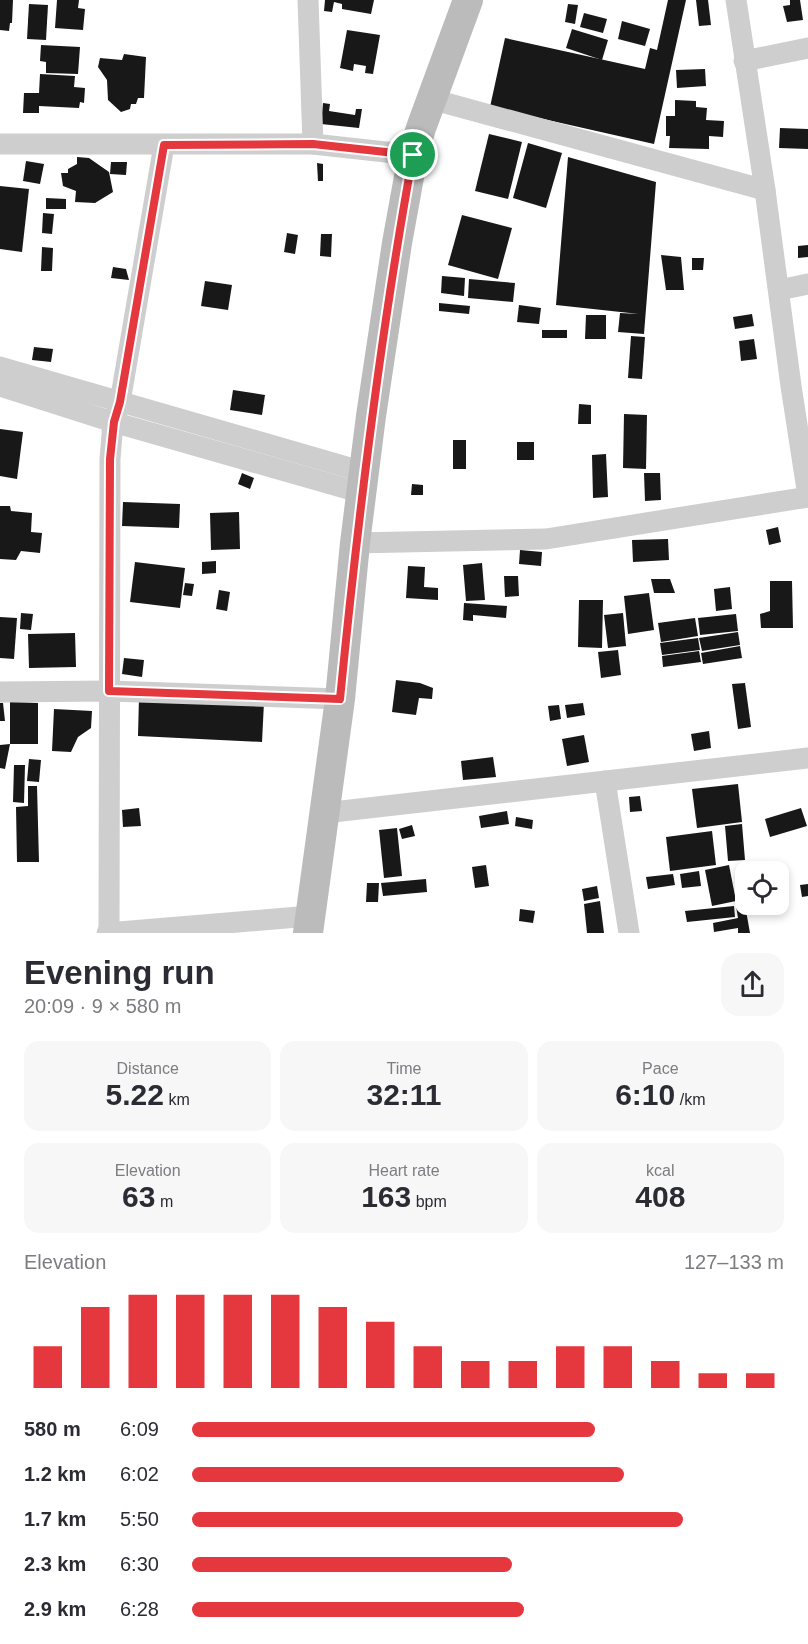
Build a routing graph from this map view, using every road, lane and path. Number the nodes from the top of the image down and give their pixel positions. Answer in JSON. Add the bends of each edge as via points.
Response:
{"nodes":[{"id":1,"x":308,"y":0,"type":"edge"},
{"id":2,"x":468,"y":0,"type":"edge"},
{"id":3,"x":736,"y":0,"type":"edge"},
{"id":4,"x":808,"y":48,"type":"edge"},
{"id":5,"x":744,"y":61,"type":"junction"},
{"id":6,"x":431,"y":99,"type":"junction"},
{"id":7,"x":0,"y":144,"type":"edge"},
{"id":8,"x":313,"y":144,"type":"junction"},
{"id":9,"x":164,"y":145,"type":"junction"},
{"id":10,"x":413,"y":155,"type":"junction"},
{"id":11,"x":765,"y":190,"type":"junction"},
{"id":12,"x":808,"y":284,"type":"edge"},
{"id":13,"x":779,"y":290,"type":"junction"},
{"id":14,"x":0,"y":367,"type":"edge"},
{"id":15,"x":0,"y":386,"type":"edge"},
{"id":16,"x":117,"y":412,"type":"junction"},
{"id":17,"x":363,"y":483,"type":"junction"},
{"id":18,"x":808,"y":497,"type":"edge"},
{"id":19,"x":355,"y":543,"type":"junction"},
{"id":20,"x":109,"y":691,"type":"junction"},
{"id":21,"x":0,"y":692,"type":"edge"},
{"id":22,"x":340,"y":699,"type":"junction"},
{"id":23,"x":808,"y":758,"type":"edge"},
{"id":24,"x":605,"y":781,"type":"junction"},
{"id":25,"x":324,"y":813,"type":"junction"},
{"id":26,"x":309,"y":925,"type":"edge"},
{"id":27,"x":108,"y":933,"type":"edge"},
{"id":28,"x":629,"y":933,"type":"edge"}],
"edges":[{"from":1,"to":8,"type":"street"},
{"from":2,"to":6,"type":"main road"},
{"from":3,"to":5,"type":"street"},
{"from":4,"to":5,"type":"street"},
{"from":5,"to":11,"type":"street"},
{"from":6,"to":10,"type":"main road"},
{"from":6,"to":11,"type":"street"},
{"from":7,"to":9,"type":"street"},
{"from":8,"to":9,"type":"street"},
{"from":8,"to":10,"type":"street"},
{"from":9,"to":16,"type":"street"},
{"from":10,"to":17,"type":"main road"},
{"from":11,"to":13,"type":"street"},
{"from":12,"to":13,"type":"street"},
{"from":13,"to":18,"type":"street"},
{"from":14,"to":16,"type":"street"},
{"from":15,"to":16,"type":"street"},
{"from":16,"to":17,"type":"street"},
{"from":16,"to":20,"type":"street","via":[[108,484]]},
{"from":17,"to":19,"type":"main road"},
{"from":18,"to":19,"type":"street","via":[[546,539]]},
{"from":19,"to":22,"type":"main road"},
{"from":20,"to":21,"type":"street"},
{"from":20,"to":22,"type":"street"},
{"from":20,"to":27,"type":"street"},
{"from":22,"to":25,"type":"main road"},
{"from":23,"to":24,"type":"street"},
{"from":24,"to":25,"type":"street"},
{"from":24,"to":28,"type":"street"},
{"from":25,"to":26,"type":"main road"},
{"from":26,"to":27,"type":"street"}]}
